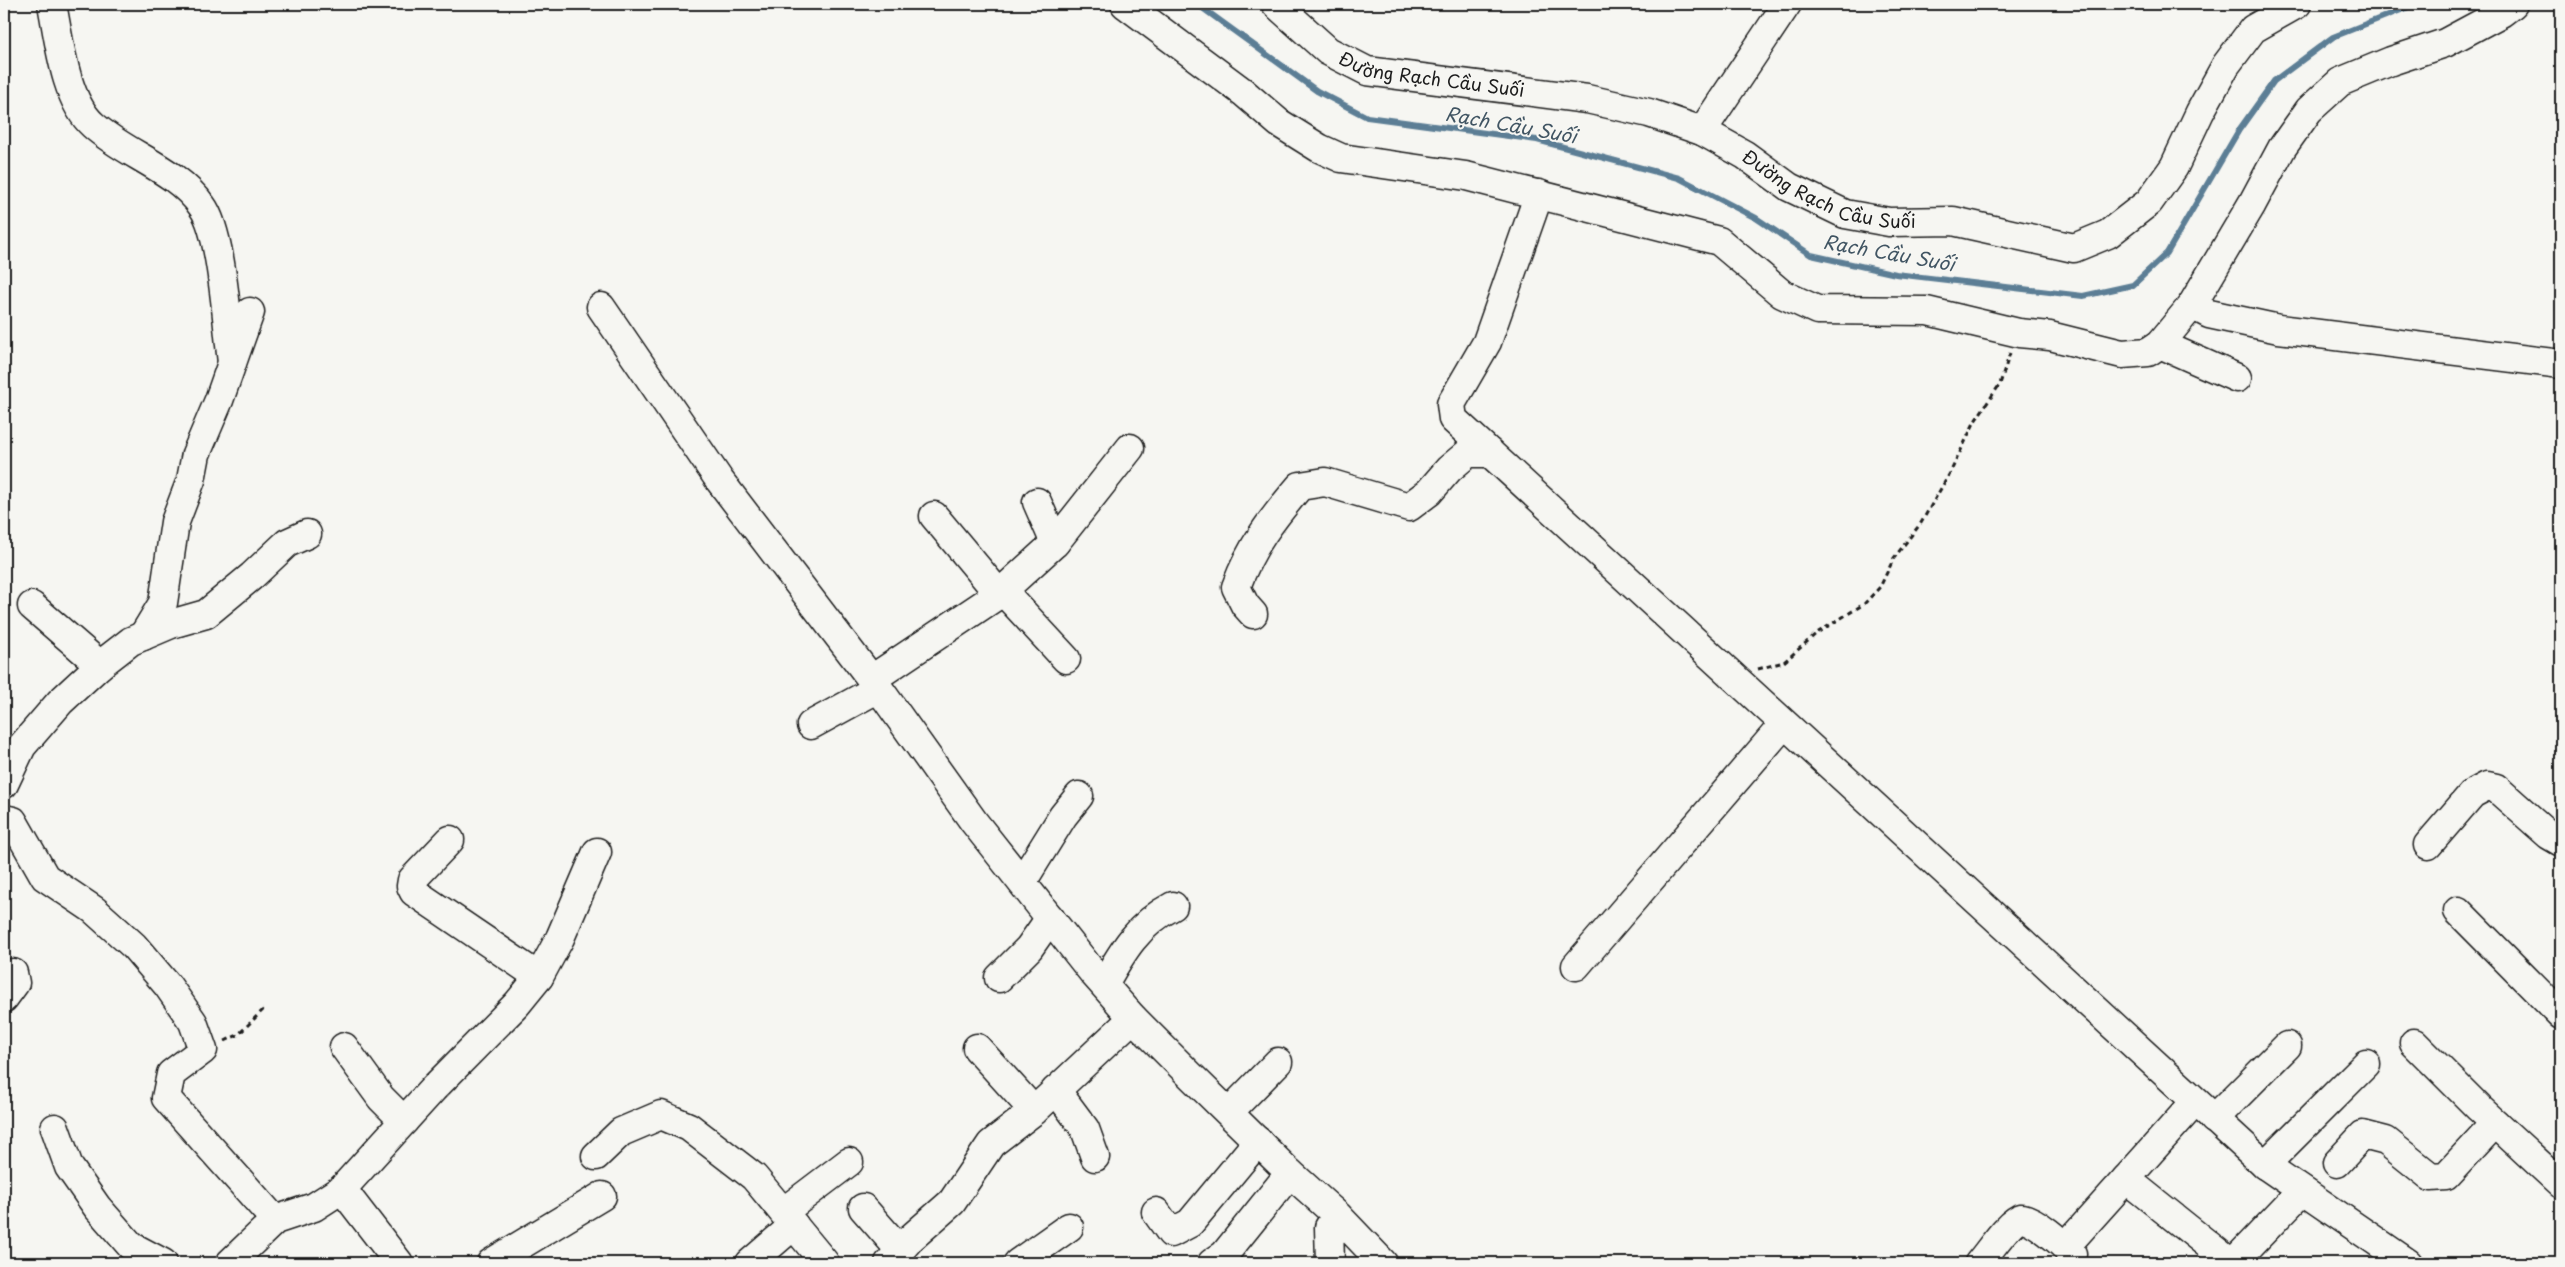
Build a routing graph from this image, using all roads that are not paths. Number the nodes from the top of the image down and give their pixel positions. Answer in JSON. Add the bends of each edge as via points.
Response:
{"nodes":[{"id":1,"x":52,"y":4,"type":"edge"},
{"id":2,"x":1125,"y":4,"type":"edge"},
{"id":3,"x":1276,"y":4,"type":"edge"},
{"id":4,"x":1787,"y":4,"type":"edge"},
{"id":5,"x":2297,"y":4,"type":"edge"},
{"id":6,"x":2513,"y":4,"type":"edge"},
{"id":7,"x":1702,"y":131,"type":"junction"},
{"id":8,"x":1539,"y":194,"type":"junction"},
{"id":9,"x":2192,"y":305,"type":"junction"},
{"id":10,"x":601,"y":307,"type":"dead end"},
{"id":11,"x":250,"y":312,"type":"dead end"},
{"id":12,"x":2160,"y":344,"type":"junction"},
{"id":13,"x":232,"y":362,"type":"junction"},
{"id":14,"x":2561,"y":364,"type":"edge"},
{"id":15,"x":2237,"y":378,"type":"dead end"},
{"id":16,"x":1130,"y":448,"type":"dead end"},
{"id":17,"x":1490,"y":453,"type":"junction"},
{"id":18,"x":1037,"y":502,"type":"dead end"},
{"id":19,"x":934,"y":516,"type":"dead end"},
{"id":20,"x":307,"y":534,"type":"dead end"},
{"id":21,"x":1055,"y":542,"type":"junction"},
{"id":22,"x":1001,"y":592,"type":"junction"},
{"id":23,"x":32,"y":606,"type":"dead end"},
{"id":24,"x":1253,"y":614,"type":"dead end"},
{"id":25,"x":143,"y":636,"type":"junction"},
{"id":26,"x":1066,"y":659,"type":"dead end"},
{"id":27,"x":100,"y":665,"type":"junction"},
{"id":28,"x":875,"y":684,"type":"junction"},
{"id":29,"x":1784,"y":724,"type":"junction"},
{"id":30,"x":811,"y":725,"type":"dead end"},
{"id":31,"x":4,"y":784,"type":"edge"},
{"id":32,"x":1079,"y":796,"type":"dead end"},
{"id":33,"x":7,"y":812,"type":"edge"},
{"id":34,"x":450,"y":840,"type":"dead end"},
{"id":35,"x":2561,"y":842,"type":"edge"},
{"id":36,"x":2428,"y":845,"type":"dead end"},
{"id":37,"x":597,"y":852,"type":"dead end"},
{"id":38,"x":1022,"y":882,"type":"junction"},
{"id":39,"x":1172,"y":906,"type":"dead end"},
{"id":40,"x":2458,"y":911,"type":"dead end"},
{"id":41,"x":1050,"y":918,"type":"junction"},
{"id":42,"x":1576,"y":966,"type":"dead end"},
{"id":43,"x":13,"y":973,"type":"dead end"},
{"id":44,"x":539,"y":977,"type":"junction"},
{"id":45,"x":1000,"y":978,"type":"dead end"},
{"id":46,"x":1104,"y":984,"type":"junction"},
{"id":47,"x":4,"y":998,"type":"edge"},
{"id":48,"x":2561,"y":1014,"type":"edge"},
{"id":49,"x":1133,"y":1018,"type":"junction"},
{"id":50,"x":2414,"y":1043,"type":"dead end"},
{"id":51,"x":2287,"y":1046,"type":"dead end"},
{"id":52,"x":344,"y":1047,"type":"dead end"},
{"id":53,"x":977,"y":1048,"type":"dead end"},
{"id":54,"x":1278,"y":1062,"type":"dead end"},
{"id":55,"x":2366,"y":1064,"type":"dead end"},
{"id":56,"x":1056,"y":1090,"type":"junction"},
{"id":57,"x":2204,"y":1110,"type":"junction"},
{"id":58,"x":1034,"y":1111,"type":"junction"},
{"id":59,"x":1229,"y":1112,"type":"junction"},
{"id":60,"x":404,"y":1121,"type":"junction"},
{"id":61,"x":2495,"y":1123,"type":"junction"},
{"id":62,"x":55,"y":1128,"type":"dead end"},
{"id":63,"x":1258,"y":1140,"type":"junction"},
{"id":64,"x":596,"y":1156,"type":"dead end"},
{"id":65,"x":1095,"y":1157,"type":"dead end"},
{"id":66,"x":849,"y":1162,"type":"dead end"},
{"id":67,"x":2337,"y":1163,"type":"dead end"},
{"id":68,"x":2265,"y":1166,"type":"junction"},
{"id":69,"x":1290,"y":1173,"type":"junction"},
{"id":70,"x":2126,"y":1179,"type":"junction"},
{"id":71,"x":2561,"y":1184,"type":"edge"},
{"id":72,"x":342,"y":1190,"type":"junction"},
{"id":73,"x":2302,"y":1190,"type":"junction"},
{"id":74,"x":602,"y":1196,"type":"dead end"},
{"id":75,"x":863,"y":1208,"type":"dead end"},
{"id":76,"x":1156,"y":1212,"type":"dead end"},
{"id":77,"x":1338,"y":1216,"type":"junction"},
{"id":78,"x":789,"y":1218,"type":"junction"},
{"id":79,"x":275,"y":1220,"type":"junction"},
{"id":80,"x":1069,"y":1227,"type":"dead end"},
{"id":81,"x":2067,"y":1255,"type":"edge"},
{"id":82,"x":895,"y":1257,"type":"edge"},
{"id":83,"x":163,"y":1263,"type":"edge"},
{"id":84,"x":230,"y":1263,"type":"edge"},
{"id":85,"x":399,"y":1263,"type":"edge"},
{"id":86,"x":491,"y":1263,"type":"edge"},
{"id":87,"x":750,"y":1263,"type":"edge"},
{"id":88,"x":825,"y":1263,"type":"edge"},
{"id":89,"x":1018,"y":1263,"type":"edge"},
{"id":90,"x":1212,"y":1263,"type":"edge"},
{"id":91,"x":1330,"y":1263,"type":"edge"},
{"id":92,"x":1384,"y":1263,"type":"edge"},
{"id":93,"x":1979,"y":1263,"type":"edge"},
{"id":94,"x":2232,"y":1263,"type":"edge"},
{"id":95,"x":2408,"y":1263,"type":"edge"}],
"edges":[{"from":1,"to":13,"type":"street","via":[[68,79],[79,105],[92,124],[186,188],[203,207],[215,237]]},
{"from":2,"to":8,"type":"street","via":[[1243,92],[1279,123],[1319,148],[1341,158],[1466,176]]},
{"from":3,"to":7,"type":"street","name":"Đường Rạch Cầu Suối","via":[[1328,51],[1367,72],[1586,98],[1649,113]]},
{"from":4,"to":7,"type":"street"},
{"from":5,"to":7,"type":"street","name":"Đường Rạch Cầu Suối","via":[[2253,29],[2226,65],[2174,167],[2149,202],[2108,234],[2074,248],[1953,221],[1889,222],[1845,214],[1789,187],[1745,155]]},
{"from":6,"to":9,"type":"street","via":[[2445,43],[2340,82],[2309,110],[2282,148]]},
{"from":8,"to":12,"type":"street","via":[[1719,241],[1782,294],[1817,310],[1927,311],[2122,354],[2148,352]]},
{"from":8,"to":17,"type":"street","via":[[1487,342],[1451,404],[1454,419]]},
{"from":9,"to":12,"type":"street"},
{"from":9,"to":14,"type":"street","via":[[2209,314],[2279,329]]},
{"from":10,"to":28,"type":"street","via":[[720,481]]},
{"from":11,"to":13,"type":"street"},
{"from":12,"to":15,"type":"street"},
{"from":13,"to":25,"type":"street","via":[[196,454],[191,480],[175,522],[163,603]]},
{"from":16,"to":21,"type":"street"},
{"from":17,"to":24,"type":"street","via":[[1468,453],[1409,507],[1325,482],[1300,486],[1246,558],[1236,587]]},
{"from":17,"to":29,"type":"street"},
{"from":18,"to":21,"type":"street"},
{"from":19,"to":22,"type":"street"},
{"from":20,"to":25,"type":"street","via":[[287,543],[206,614]]},
{"from":21,"to":22,"type":"street"},
{"from":22,"to":26,"type":"street"},
{"from":22,"to":28,"type":"street"},
{"from":23,"to":27,"type":"street"},
{"from":25,"to":27,"type":"street","via":[[131,641]]},
{"from":27,"to":31,"type":"street","via":[[60,702],[22,746]]},
{"from":28,"to":30,"type":"street"},
{"from":28,"to":38,"type":"street","via":[[974,822]]},
{"from":29,"to":42,"type":"street"},
{"from":29,"to":57,"type":"street"},
{"from":32,"to":38,"type":"street"},
{"from":33,"to":79,"type":"street","via":[[45,877],[134,946],[193,1022],[203,1050],[171,1074],[166,1098]]},
{"from":34,"to":44,"type":"street","via":[[412,880],[414,892]]},
{"from":35,"to":36,"type":"street","via":[[2549,836],[2496,788],[2487,786],[2472,794]]},
{"from":37,"to":44,"type":"street","via":[[560,938]]},
{"from":38,"to":41,"type":"street"},
{"from":39,"to":46,"type":"street","via":[[1156,914],[1139,929],[1122,951]]},
{"from":40,"to":48,"type":"street"},
{"from":41,"to":45,"type":"street","via":[[1029,948]]},
{"from":41,"to":46,"type":"street"},
{"from":43,"to":47,"type":"street","via":[[15,983]]},
{"from":44,"to":60,"type":"street"},
{"from":46,"to":49,"type":"street"},
{"from":49,"to":56,"type":"street"},
{"from":49,"to":59,"type":"street"},
{"from":50,"to":61,"type":"street"},
{"from":51,"to":57,"type":"street"},
{"from":52,"to":60,"type":"street","via":[[381,1098]]},
{"from":53,"to":58,"type":"street"},
{"from":54,"to":59,"type":"street"},
{"from":55,"to":68,"type":"street"},
{"from":56,"to":58,"type":"street"},
{"from":56,"to":65,"type":"street","via":[[1085,1129]]},
{"from":57,"to":68,"type":"street"},
{"from":57,"to":70,"type":"street"},
{"from":58,"to":82,"type":"street","via":[[991,1144],[952,1202]]},
{"from":59,"to":63,"type":"street"},
{"from":60,"to":72,"type":"street"},
{"from":61,"to":67,"type":"street","via":[[2446,1176],[2432,1177],[2386,1141],[2364,1135]]},
{"from":61,"to":71,"type":"street"},
{"from":62,"to":83,"type":"street","via":[[68,1168],[97,1207],[131,1246]]},
{"from":63,"to":69,"type":"street"},
{"from":63,"to":76,"type":"street","via":[[1190,1223],[1171,1234]]},
{"from":64,"to":78,"type":"street","via":[[621,1132],[661,1115],[689,1127],[754,1177]]},
{"from":66,"to":78,"type":"street"},
{"from":68,"to":73,"type":"street"},
{"from":69,"to":77,"type":"street"},
{"from":69,"to":90,"type":"street","via":[[1224,1255]]},
{"from":70,"to":81,"type":"street"},
{"from":70,"to":94,"type":"street"},
{"from":72,"to":79,"type":"street","via":[[314,1207]]},
{"from":72,"to":85,"type":"street"},
{"from":73,"to":94,"type":"street"},
{"from":73,"to":95,"type":"street"},
{"from":74,"to":86,"type":"street"},
{"from":75,"to":82,"type":"street"},
{"from":77,"to":91,"type":"street","via":[[1329,1227]]},
{"from":77,"to":92,"type":"street"},
{"from":78,"to":87,"type":"street"},
{"from":78,"to":88,"type":"street"},
{"from":79,"to":84,"type":"street"},
{"from":80,"to":89,"type":"street"},
{"from":81,"to":93,"type":"street","via":[[2032,1221],[2022,1218],[2013,1222]]}]}
